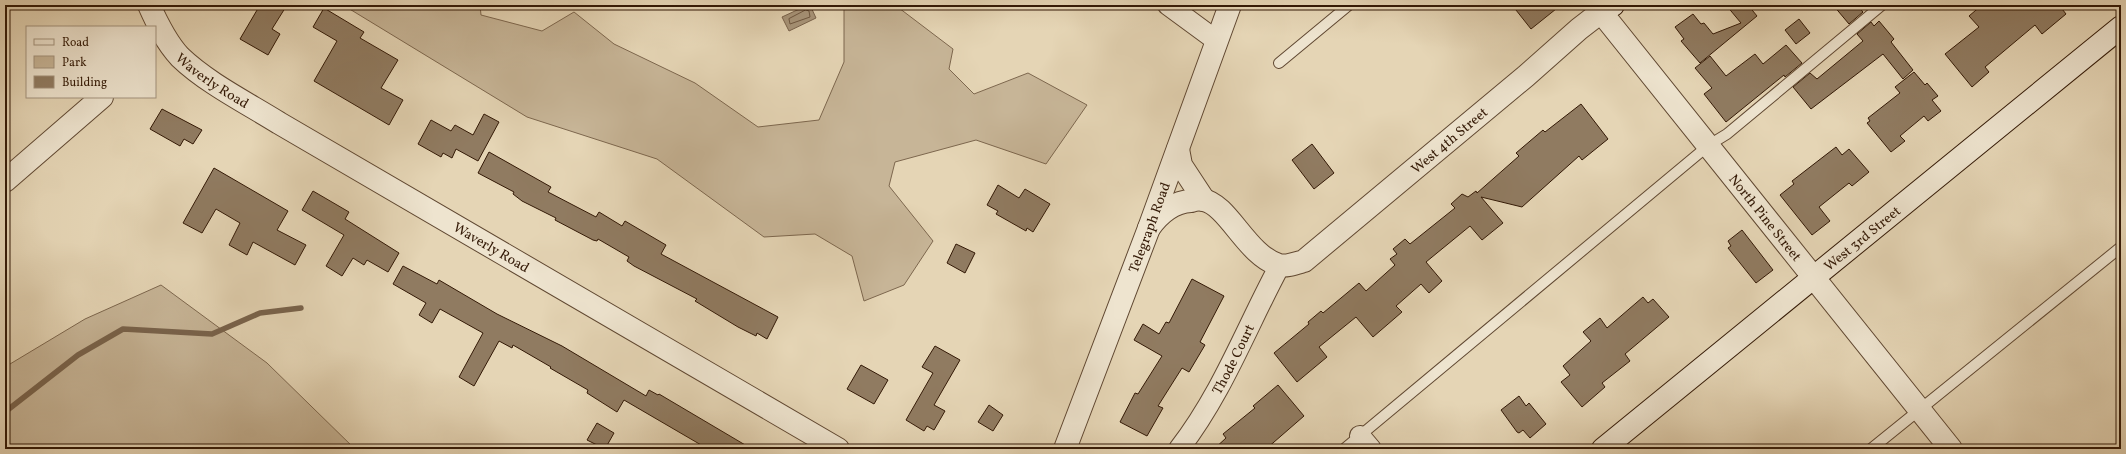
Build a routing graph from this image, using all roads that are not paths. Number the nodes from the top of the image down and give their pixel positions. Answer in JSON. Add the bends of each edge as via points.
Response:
{"nodes":[{"id":1,"x":148,"y":5,"type":"edge"},
{"id":2,"x":1168,"y":5,"type":"edge"},
{"id":3,"x":1230,"y":5,"type":"edge"},
{"id":4,"x":1349,"y":5,"type":"edge"},
{"id":5,"x":1882,"y":5,"type":"edge"},
{"id":6,"x":1603,"y":7,"type":"edge"},
{"id":7,"x":155,"y":26,"type":"edge"},
{"id":8,"x":2121,"y":27,"type":"edge"},
{"id":9,"x":156,"y":30,"type":"edge"},
{"id":10,"x":1217,"y":41,"type":"junction"},
{"id":11,"x":161,"y":46,"type":"edge"},
{"id":12,"x":1279,"y":63,"type":"dead end"},
{"id":13,"x":101,"y":98,"type":"edge"},
{"id":14,"x":1709,"y":146,"type":"junction"},
{"id":15,"x":1178,"y":149,"type":"junction"},
{"id":16,"x":5,"y":181,"type":"edge"},
{"id":17,"x":1204,"y":200,"type":"junction"},
{"id":18,"x":1149,"y":228,"type":"junction"},
{"id":19,"x":2121,"y":247,"type":"edge"},
{"id":20,"x":1280,"y":265,"type":"junction"},
{"id":21,"x":1814,"y":277,"type":"junction"},
{"id":22,"x":1919,"y":409,"type":"junction"},
{"id":23,"x":1365,"y":442,"type":"edge"},
{"id":24,"x":838,"y":449,"type":"edge"},
{"id":25,"x":1065,"y":449,"type":"edge"},
{"id":26,"x":1179,"y":449,"type":"edge"},
{"id":27,"x":1344,"y":449,"type":"edge"},
{"id":28,"x":1603,"y":449,"type":"edge"},
{"id":29,"x":1870,"y":449,"type":"edge"},
{"id":30,"x":1951,"y":449,"type":"edge"}],
"edges":[{"from":1,"to":7,"type":"street","name":"Waverly Road"},
{"from":2,"to":10,"type":"street"},
{"from":3,"to":10,"type":"street","name":"Telegraph Road"},
{"from":4,"to":12,"type":"lane"},
{"from":5,"to":14,"type":"lane","via":[[1727,134]]},
{"from":6,"to":14,"type":"street","name":"North Pine Street"},
{"from":6,"to":20,"type":"street","name":"West 4th Street","via":[[1526,76],[1304,261]]},
{"from":8,"to":21,"type":"street","name":"West 3rd Street"},
{"from":9,"to":11,"type":"street","name":"Waverly Road"},
{"from":10,"to":15,"type":"street","name":"Telegraph Road"},
{"from":11,"to":24,"type":"street","name":"Waverly Road","via":[[180,56],[200,72],[279,123]]},
{"from":13,"to":16,"type":"street"},
{"from":14,"to":21,"type":"street","name":"North Pine Street"},
{"from":14,"to":23,"type":"lane"},
{"from":15,"to":17,"type":"street","via":[[1181,165]]},
{"from":15,"to":18,"type":"street","name":"Telegraph Road"},
{"from":17,"to":18,"type":"street","via":[[1184,201],[1170,206]]},
{"from":17,"to":20,"type":"street","via":[[1226,216],[1250,246]]},
{"from":18,"to":25,"type":"street","name":"Telegraph Road"},
{"from":19,"to":22,"type":"lane"},
{"from":20,"to":26,"type":"street","name":"Thode Court","via":[[1222,384],[1196,427]]},
{"from":21,"to":22,"type":"street","name":"North Pine Street"},
{"from":21,"to":28,"type":"street","name":"West 3rd Street"},
{"from":22,"to":29,"type":"lane"},
{"from":22,"to":30,"type":"street","name":"North Pine Street"},
{"from":23,"to":27,"type":"lane"}]}
